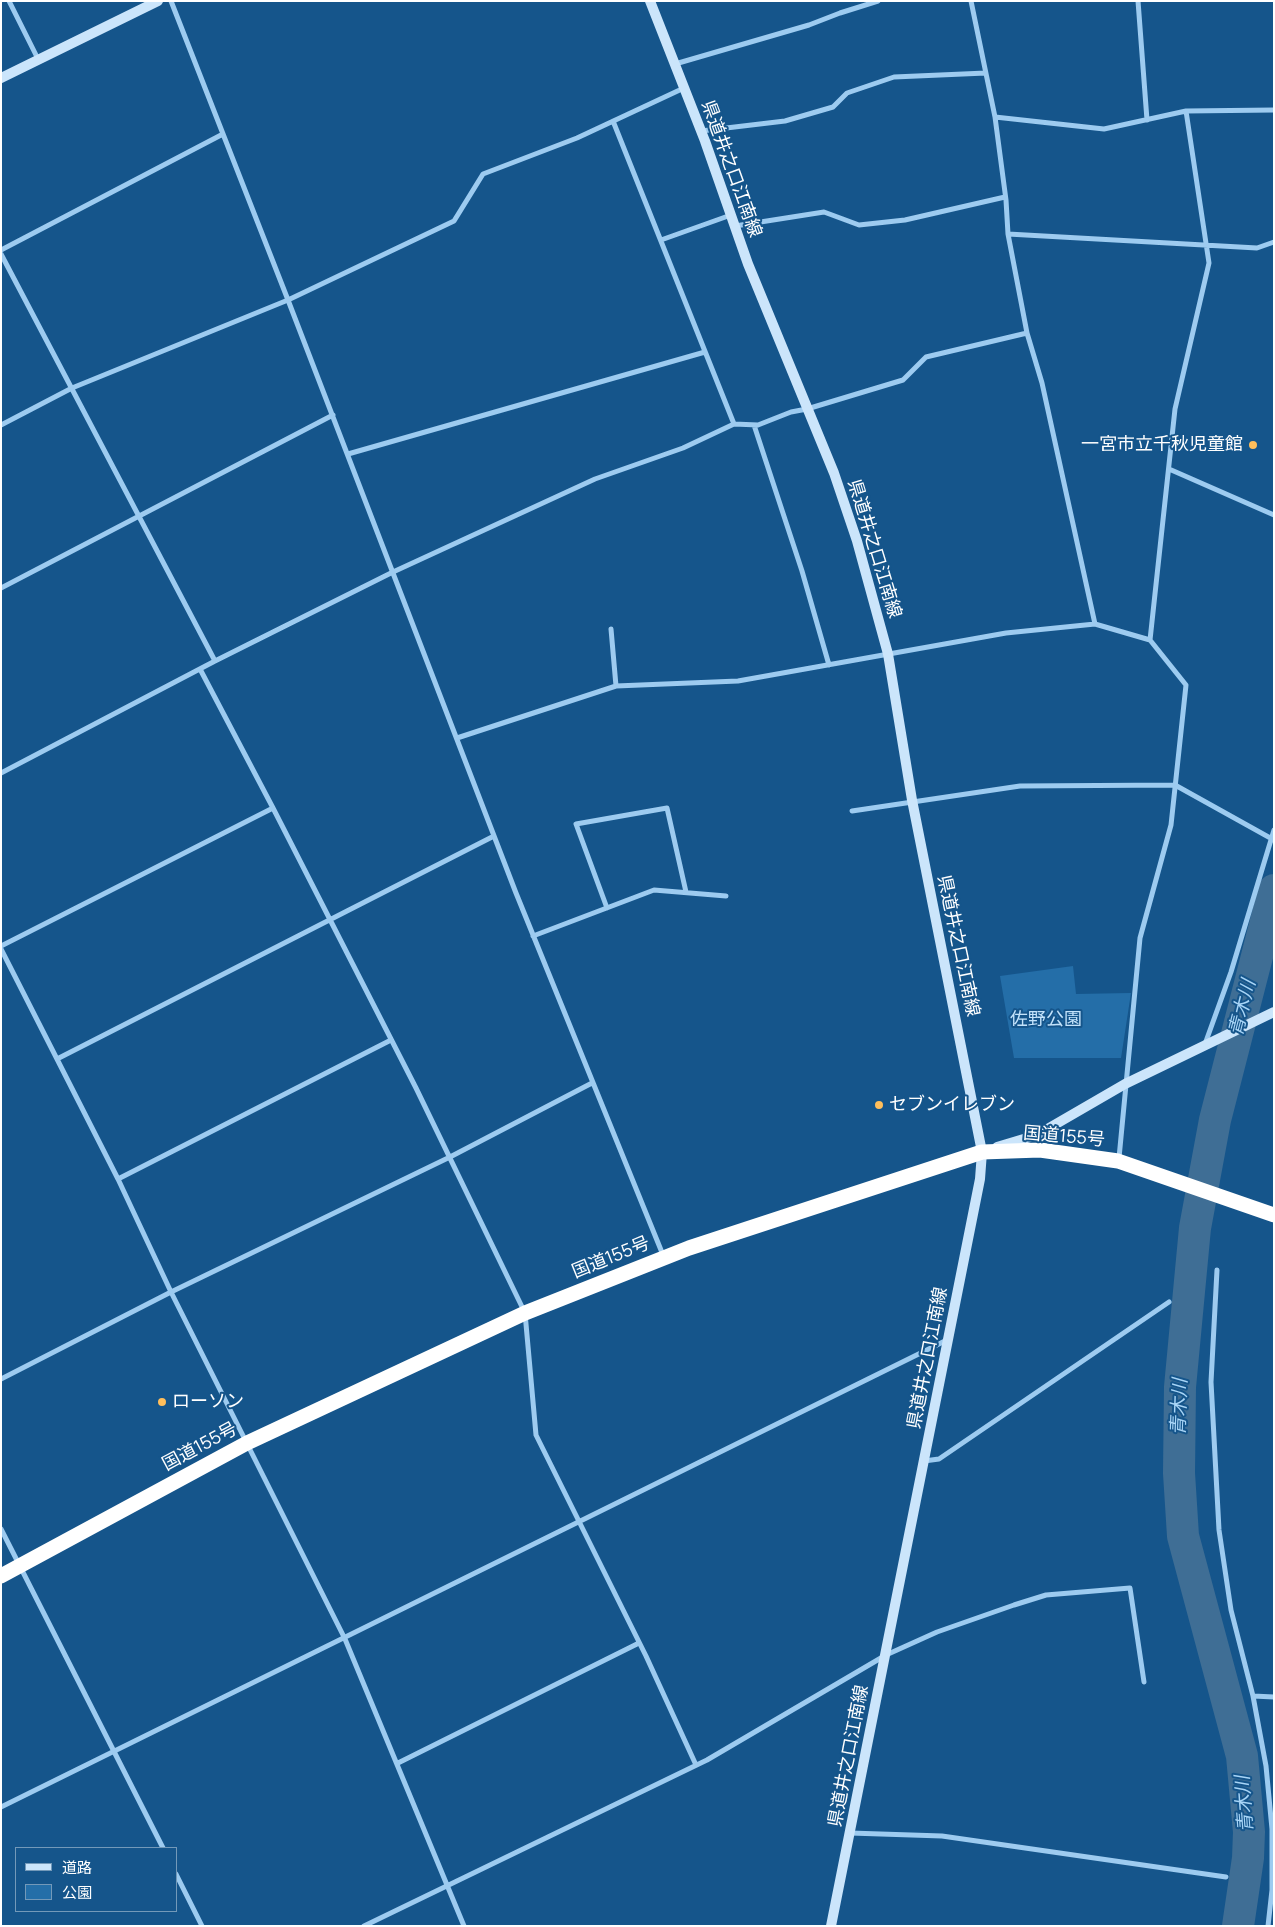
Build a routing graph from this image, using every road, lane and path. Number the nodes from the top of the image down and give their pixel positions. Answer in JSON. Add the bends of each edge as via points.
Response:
{"nodes":[{"id":1,"x":9,"y":1,"type":"edge"},
{"id":2,"x":158,"y":1,"type":"edge"},
{"id":3,"x":171,"y":1,"type":"edge"},
{"id":4,"x":650,"y":1,"type":"edge"},
{"id":5,"x":878,"y":1,"type":"edge"},
{"id":6,"x":971,"y":1,"type":"edge"},
{"id":7,"x":1138,"y":1,"type":"edge"},
{"id":8,"x":38,"y":59,"type":"junction"},
{"id":9,"x":675,"y":64,"type":"junction"},
{"id":10,"x":986,"y":73,"type":"junction"},
{"id":11,"x":1,"y":78,"type":"edge"},
{"id":12,"x":684,"y":88,"type":"junction"},
{"id":13,"x":1274,"y":110,"type":"edge"},
{"id":14,"x":1186,"y":111,"type":"junction"},
{"id":15,"x":995,"y":118,"type":"junction"},
{"id":16,"x":1147,"y":120,"type":"junction"},
{"id":17,"x":613,"y":121,"type":"junction"},
{"id":18,"x":701,"y":131,"type":"junction"},
{"id":19,"x":223,"y":134,"type":"junction"},
{"id":20,"x":1005,"y":197,"type":"junction"},
{"id":21,"x":731,"y":215,"type":"junction"},
{"id":22,"x":735,"y":226,"type":"junction"},
{"id":23,"x":1008,"y":234,"type":"junction"},
{"id":24,"x":660,"y":240,"type":"junction"},
{"id":25,"x":1274,"y":242,"type":"edge"},
{"id":26,"x":1206,"y":244,"type":"junction"},
{"id":27,"x":1,"y":252,"type":"edge"},
{"id":28,"x":288,"y":300,"type":"junction"},
{"id":29,"x":1027,"y":333,"type":"junction"},
{"id":30,"x":705,"y":352,"type":"junction"},
{"id":31,"x":72,"y":388,"type":"junction"},
{"id":32,"x":807,"y":409,"type":"junction"},
{"id":33,"x":333,"y":415,"type":"junction"},
{"id":34,"x":734,"y":424,"type":"junction"},
{"id":35,"x":1,"y":425,"type":"edge"},
{"id":36,"x":754,"y":425,"type":"junction"},
{"id":37,"x":348,"y":454,"type":"junction"},
{"id":38,"x":1169,"y":469,"type":"junction"},
{"id":39,"x":1274,"y":514,"type":"edge"},
{"id":40,"x":138,"y":516,"type":"junction"},
{"id":41,"x":393,"y":572,"type":"junction"},
{"id":42,"x":1,"y":588,"type":"edge"},
{"id":43,"x":1095,"y":624,"type":"junction"},
{"id":44,"x":610,"y":630,"type":"dead end"},
{"id":45,"x":1150,"y":640,"type":"junction"},
{"id":46,"x":888,"y":654,"type":"junction"},
{"id":47,"x":215,"y":661,"type":"junction"},
{"id":48,"x":829,"y":664,"type":"junction"},
{"id":49,"x":200,"y":669,"type":"junction"},
{"id":50,"x":616,"y":686,"type":"junction"},
{"id":51,"x":457,"y":738,"type":"junction"},
{"id":52,"x":1,"y":772,"type":"edge"},
{"id":53,"x":1175,"y":785,"type":"junction"},
{"id":54,"x":912,"y":800,"type":"junction"},
{"id":55,"x":273,"y":808,"type":"junction"},
{"id":56,"x":852,"y":811,"type":"dead end"},
{"id":57,"x":1274,"y":830,"type":"edge"},
{"id":58,"x":494,"y":836,"type":"junction"},
{"id":59,"x":1272,"y":839,"type":"edge"},
{"id":60,"x":686,"y":892,"type":"junction"},
{"id":61,"x":726,"y":896,"type":"dead end"},
{"id":62,"x":607,"y":908,"type":"junction"},
{"id":63,"x":330,"y":919,"type":"junction"},
{"id":64,"x":533,"y":936,"type":"junction"},
{"id":65,"x":1,"y":947,"type":"edge"},
{"id":66,"x":1269,"y":1014,"type":"edge"},
{"id":67,"x":391,"y":1040,"type":"junction"},
{"id":68,"x":1210,"y":1042,"type":"junction"},
{"id":69,"x":57,"y":1059,"type":"junction"},
{"id":70,"x":592,"y":1083,"type":"junction"},
{"id":71,"x":1125,"y":1084,"type":"junction"},
{"id":72,"x":982,"y":1152,"type":"junction"},
{"id":73,"x":450,"y":1158,"type":"junction"},
{"id":74,"x":1118,"y":1161,"type":"junction"},
{"id":75,"x":118,"y":1179,"type":"junction"},
{"id":76,"x":1274,"y":1215,"type":"edge"},
{"id":77,"x":663,"y":1257,"type":"junction"},
{"id":78,"x":1217,"y":1270,"type":"dead end"},
{"id":79,"x":171,"y":1292,"type":"junction"},
{"id":80,"x":1169,"y":1302,"type":"dead end"},
{"id":81,"x":525,"y":1313,"type":"junction"},
{"id":82,"x":949,"y":1339,"type":"junction"},
{"id":83,"x":1,"y":1379,"type":"edge"},
{"id":84,"x":247,"y":1443,"type":"junction"},
{"id":85,"x":924,"y":1461,"type":"junction"},
{"id":86,"x":578,"y":1522,"type":"junction"},
{"id":87,"x":1,"y":1529,"type":"edge"},
{"id":88,"x":20,"y":1566,"type":"junction"},
{"id":89,"x":1,"y":1576,"type":"edge"},
{"id":90,"x":345,"y":1638,"type":"junction"},
{"id":91,"x":639,"y":1643,"type":"junction"},
{"id":92,"x":886,"y":1655,"type":"junction"},
{"id":93,"x":1144,"y":1682,"type":"dead end"},
{"id":94,"x":1253,"y":1696,"type":"junction"},
{"id":95,"x":1274,"y":1697,"type":"edge"},
{"id":96,"x":114,"y":1751,"type":"junction"},
{"id":97,"x":398,"y":1763,"type":"junction"},
{"id":98,"x":696,"y":1765,"type":"junction"},
{"id":99,"x":1,"y":1807,"type":"edge"},
{"id":100,"x":850,"y":1833,"type":"junction"},
{"id":101,"x":163,"y":1847,"type":"edge"},
{"id":102,"x":1226,"y":1876,"type":"dead end"},
{"id":103,"x":178,"y":1878,"type":"edge"},
{"id":104,"x":448,"y":1885,"type":"junction"},
{"id":105,"x":202,"y":1926,"type":"edge"},
{"id":106,"x":364,"y":1926,"type":"edge"},
{"id":107,"x":464,"y":1926,"type":"edge"},
{"id":108,"x":831,"y":1926,"type":"edge"},
{"id":109,"x":1268,"y":1926,"type":"edge"}],
"edges":[{"from":1,"to":8,"type":"street"},
{"from":2,"to":8,"type":"main road"},
{"from":3,"to":19,"type":"street"},
{"from":4,"to":9,"type":"main road","name":"県道井之口江南線"},
{"from":5,"to":9,"type":"street"},
{"from":6,"to":10,"type":"street"},
{"from":7,"to":16,"type":"street"},
{"from":8,"to":11,"type":"main road"},
{"from":9,"to":12,"type":"main road","name":"県道井之口江南線"},
{"from":10,"to":15,"type":"street"},
{"from":10,"to":18,"type":"street","via":[[894,77],[847,94],[833,107],[785,121]]},
{"from":12,"to":17,"type":"street"},
{"from":12,"to":18,"type":"main road","name":"県道井之口江南線"},
{"from":13,"to":14,"type":"street"},
{"from":14,"to":16,"type":"street"},
{"from":14,"to":26,"type":"street"},
{"from":15,"to":16,"type":"street","via":[[1104,129]]},
{"from":15,"to":20,"type":"street"},
{"from":17,"to":24,"type":"street"},
{"from":17,"to":28,"type":"street","via":[[483,174],[454,221]]},
{"from":18,"to":21,"type":"main road","name":"県道井之口江南線"},
{"from":19,"to":27,"type":"street"},
{"from":19,"to":28,"type":"street"},
{"from":20,"to":22,"type":"street","via":[[905,220],[859,225],[824,212]]},
{"from":20,"to":23,"type":"street"},
{"from":21,"to":22,"type":"main road","name":"県道井之口江南線"},
{"from":21,"to":24,"type":"street"},
{"from":22,"to":32,"type":"main road","name":"県道井之口江南線"},
{"from":23,"to":26,"type":"street"},
{"from":23,"to":29,"type":"street"},
{"from":24,"to":30,"type":"street"},
{"from":25,"to":26,"type":"street","via":[[1257,248]]},
{"from":26,"to":38,"type":"street","via":[[1209,263],[1175,409]]},
{"from":27,"to":31,"type":"street"},
{"from":28,"to":31,"type":"street"},
{"from":28,"to":33,"type":"street"},
{"from":29,"to":32,"type":"street","via":[[926,357],[903,380]]},
{"from":29,"to":43,"type":"street","via":[[1042,383]]},
{"from":30,"to":34,"type":"street"},
{"from":30,"to":37,"type":"street"},
{"from":31,"to":35,"type":"street"},
{"from":31,"to":40,"type":"street"},
{"from":32,"to":36,"type":"street"},
{"from":32,"to":46,"type":"main road","name":"県道井之口江南線","via":[[834,473],[857,541]]},
{"from":33,"to":37,"type":"street"},
{"from":33,"to":40,"type":"street"},
{"from":34,"to":36,"type":"street"},
{"from":34,"to":41,"type":"street","via":[[683,448],[595,478]]},
{"from":36,"to":48,"type":"street"},
{"from":37,"to":41,"type":"street"},
{"from":38,"to":39,"type":"street"},
{"from":38,"to":45,"type":"street"},
{"from":40,"to":42,"type":"street"},
{"from":40,"to":47,"type":"street"},
{"from":41,"to":47,"type":"street"},
{"from":41,"to":51,"type":"street"},
{"from":43,"to":45,"type":"street"},
{"from":43,"to":46,"type":"street","via":[[1006,633]]},
{"from":44,"to":50,"type":"street"},
{"from":45,"to":53,"type":"street","via":[[1186,685]]},
{"from":46,"to":48,"type":"street"},
{"from":46,"to":54,"type":"main road","name":"県道井之口江南線"},
{"from":47,"to":49,"type":"street"},
{"from":48,"to":50,"type":"street","via":[[738,681]]},
{"from":49,"to":52,"type":"street"},
{"from":49,"to":55,"type":"street"},
{"from":50,"to":51,"type":"street"},
{"from":51,"to":58,"type":"street"},
{"from":53,"to":54,"type":"street","via":[[1020,786]]},
{"from":53,"to":59,"type":"street"},
{"from":53,"to":71,"type":"street","via":[[1170,825],[1140,938]]},
{"from":54,"to":56,"type":"street"},
{"from":54,"to":72,"type":"main road","name":"県道井之口江南線"},
{"from":55,"to":63,"type":"street"},
{"from":55,"to":65,"type":"street"},
{"from":57,"to":59,"type":"street"},
{"from":58,"to":63,"type":"street"},
{"from":58,"to":64,"type":"street"},
{"from":59,"to":68,"type":"street"},
{"from":60,"to":61,"type":"street"},
{"from":60,"to":62,"type":"street","via":[[654,890]]},
{"from":60,"to":62,"type":"street","via":[[667,808],[576,824]]},
{"from":62,"to":64,"type":"street"},
{"from":63,"to":67,"type":"street"},
{"from":63,"to":69,"type":"street"},
{"from":64,"to":70,"type":"street"},
{"from":65,"to":69,"type":"street"},
{"from":66,"to":68,"type":"main road"},
{"from":67,"to":73,"type":"street"},
{"from":67,"to":75,"type":"street"},
{"from":68,"to":71,"type":"main road"},
{"from":69,"to":75,"type":"street"},
{"from":70,"to":73,"type":"street"},
{"from":70,"to":77,"type":"street"},
{"from":71,"to":72,"type":"main road","via":[[1037,1135]]},
{"from":71,"to":74,"type":"street"},
{"from":72,"to":74,"type":"highway","name":"国道155号","via":[[1040,1150]]},
{"from":72,"to":77,"type":"highway","name":"国道155号"},
{"from":72,"to":82,"type":"main road","name":"県道井之口江南線","via":[[980,1180]]},
{"from":73,"to":79,"type":"street"},
{"from":73,"to":81,"type":"street"},
{"from":74,"to":76,"type":"highway","name":"国道155号"},
{"from":75,"to":79,"type":"street"},
{"from":77,"to":81,"type":"highway","name":"国道155号"},
{"from":78,"to":94,"type":"street","via":[[1211,1382],[1219,1530],[1231,1610]]},
{"from":79,"to":83,"type":"street"},
{"from":79,"to":84,"type":"street"},
{"from":80,"to":85,"type":"street","via":[[940,1459]]},
{"from":81,"to":84,"type":"highway","name":"国道155号"},
{"from":81,"to":86,"type":"street","via":[[536,1435]]},
{"from":82,"to":85,"type":"main road","name":"県道井之口江南線"},
{"from":82,"to":86,"type":"street"},
{"from":84,"to":88,"type":"highway","name":"国道155号"},
{"from":84,"to":90,"type":"street"},
{"from":85,"to":92,"type":"main road","name":"県道井之口江南線"},
{"from":86,"to":90,"type":"street"},
{"from":86,"to":91,"type":"street"},
{"from":87,"to":88,"type":"street"},
{"from":88,"to":89,"type":"highway","name":"国道155号"},
{"from":88,"to":96,"type":"street"},
{"from":90,"to":96,"type":"street"},
{"from":90,"to":97,"type":"street"},
{"from":91,"to":97,"type":"street"},
{"from":91,"to":98,"type":"street"},
{"from":92,"to":93,"type":"street","via":[[937,1632],[1046,1595],[1130,1588]]},
{"from":92,"to":98,"type":"street"},
{"from":92,"to":100,"type":"main road","name":"県道井之口江南線"},
{"from":94,"to":95,"type":"street"},
{"from":94,"to":109,"type":"street","via":[[1266,1766],[1272,1829],[1272,1890]]},
{"from":96,"to":99,"type":"street"},
{"from":96,"to":101,"type":"street"},
{"from":97,"to":104,"type":"street"},
{"from":98,"to":104,"type":"street"},
{"from":100,"to":102,"type":"street","via":[[942,1836]]},
{"from":100,"to":108,"type":"main road","name":"県道井之口江南線"},
{"from":103,"to":105,"type":"street"},
{"from":104,"to":106,"type":"street"},
{"from":104,"to":107,"type":"street"}]}
